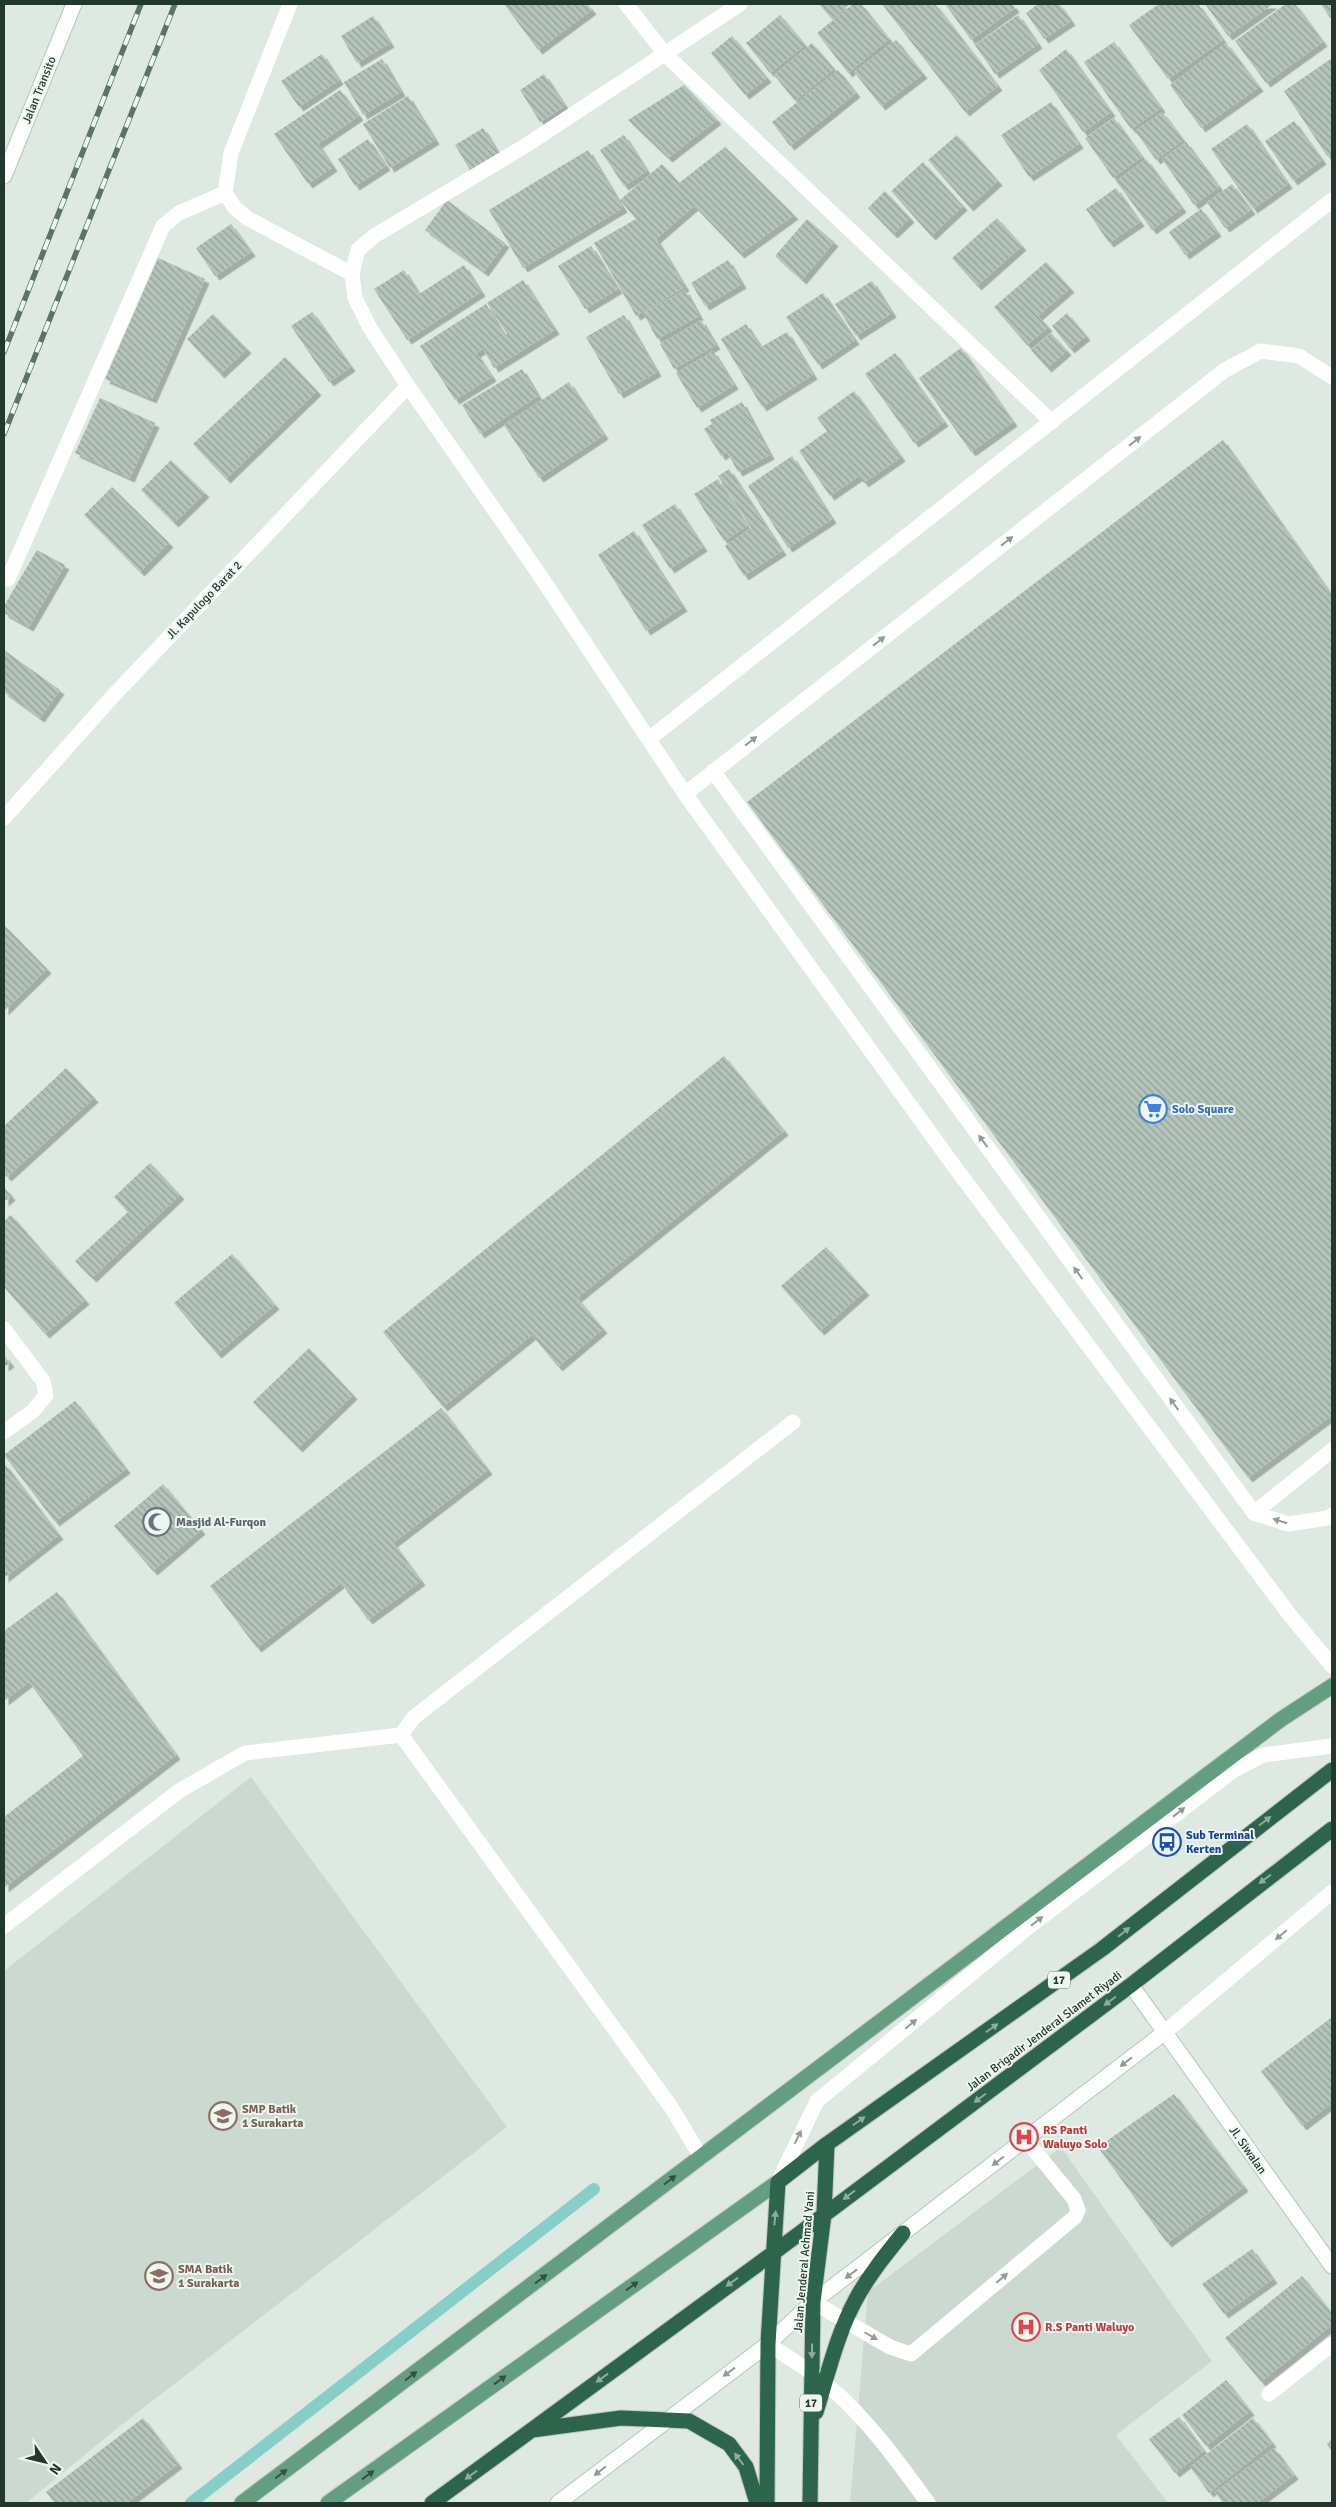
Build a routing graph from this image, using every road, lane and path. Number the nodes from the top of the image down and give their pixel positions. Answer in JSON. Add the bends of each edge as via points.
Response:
{"nodes":[{"id":1,"x":74,"y":4,"type":"edge"},
{"id":2,"x":290,"y":4,"type":"edge"},
{"id":3,"x":626,"y":4,"type":"edge"},
{"id":4,"x":740,"y":4,"type":"edge"},
{"id":5,"x":665,"y":54,"type":"junction"},
{"id":6,"x":4,"y":176,"type":"edge"},
{"id":7,"x":225,"y":193,"type":"junction"},
{"id":8,"x":1332,"y":200,"type":"edge"},
{"id":9,"x":352,"y":274,"type":"junction"},
{"id":10,"x":1332,"y":377,"type":"edge"},
{"id":11,"x":408,"y":386,"type":"junction"},
{"id":12,"x":1052,"y":422,"type":"junction"},
{"id":13,"x":8,"y":579,"type":"dead end"},
{"id":14,"x":649,"y":738,"type":"junction"},
{"id":15,"x":713,"y":771,"type":"junction"},
{"id":16,"x":685,"y":794,"type":"junction"},
{"id":17,"x":4,"y":818,"type":"edge"},
{"id":18,"x":4,"y":1329,"type":"edge"},
{"id":19,"x":793,"y":1422,"type":"dead end"},
{"id":20,"x":4,"y":1432,"type":"edge"},
{"id":21,"x":1332,"y":1450,"type":"edge"},
{"id":22,"x":1254,"y":1514,"type":"junction"},
{"id":23,"x":1332,"y":1515,"type":"edge"},
{"id":24,"x":1332,"y":1666,"type":"edge"},
{"id":25,"x":1332,"y":1686,"type":"edge"},
{"id":26,"x":401,"y":1735,"type":"junction"},
{"id":27,"x":1332,"y":1746,"type":"edge"},
{"id":28,"x":1332,"y":1770,"type":"edge"},
{"id":29,"x":1332,"y":1829,"type":"edge"},
{"id":30,"x":1332,"y":1892,"type":"edge"},
{"id":31,"x":4,"y":1926,"type":"edge"},
{"id":32,"x":1131,"y":1985,"type":"junction"},
{"id":33,"x":1165,"y":2032,"type":"junction"},
{"id":34,"x":1026,"y":2140,"type":"junction"},
{"id":35,"x":827,"y":2144,"type":"junction"},
{"id":36,"x":701,"y":2157,"type":"junction"},
{"id":37,"x":778,"y":2182,"type":"junction"},
{"id":38,"x":824,"y":2214,"type":"junction"},
{"id":39,"x":903,"y":2233,"type":"junction"},
{"id":40,"x":772,"y":2254,"type":"junction"},
{"id":41,"x":1332,"y":2266,"type":"edge"},
{"id":42,"x":814,"y":2302,"type":"junction"},
{"id":43,"x":846,"y":2321,"type":"junction"},
{"id":44,"x":768,"y":2344,"type":"junction"},
{"id":45,"x":1332,"y":2344,"type":"edge"},
{"id":46,"x":812,"y":2374,"type":"junction"},
{"id":47,"x":825,"y":2383,"type":"junction"},
{"id":48,"x":1269,"y":2394,"type":"dead end"},
{"id":49,"x":668,"y":2418,"type":"junction"},
{"id":50,"x":811,"y":2427,"type":"junction"},
{"id":51,"x":531,"y":2430,"type":"junction"},
{"id":52,"x":242,"y":2503,"type":"edge"},
{"id":53,"x":328,"y":2503,"type":"edge"},
{"id":54,"x":432,"y":2503,"type":"edge"},
{"id":55,"x":558,"y":2503,"type":"edge"},
{"id":56,"x":757,"y":2503,"type":"edge"},
{"id":57,"x":767,"y":2503,"type":"edge"},
{"id":58,"x":810,"y":2503,"type":"edge"},
{"id":59,"x":928,"y":2503,"type":"edge"}],
"edges":[{"from":1,"to":6,"type":"street","name":"Jalan Transito"},
{"from":2,"to":7,"type":"street","via":[[231,153]]},
{"from":3,"to":5,"type":"street"},
{"from":4,"to":5,"type":"street"},
{"from":5,"to":9,"type":"street","via":[[525,146],[374,236],[358,250]]},
{"from":5,"to":12,"type":"street"},
{"from":7,"to":9,"type":"street","via":[[247,218]]},
{"from":7,"to":13,"type":"street","via":[[179,214],[162,226]]},
{"from":8,"to":12,"type":"street"},
{"from":9,"to":11,"type":"street","via":[[355,298],[370,328]]},
{"from":15,"to":10,"type":"street","one_way":true,"via":[[1225,370],[1261,351],[1299,356]]},
{"from":11,"to":14,"type":"street"},
{"from":11,"to":17,"type":"street","name":"Jl. Kapulogo Barat 2","via":[[113,696]]},
{"from":12,"to":14,"type":"street"},
{"from":14,"to":16,"type":"street"},
{"from":15,"to":16,"type":"street"},
{"from":22,"to":15,"type":"street","one_way":true},
{"from":16,"to":24,"type":"street","via":[[954,1166]]},
{"from":18,"to":20,"type":"street","via":[[43,1381],[46,1395],[33,1411]]},
{"from":19,"to":26,"type":"street","via":[[413,1718]]},
{"from":21,"to":22,"type":"street"},
{"from":23,"to":22,"type":"street","one_way":true,"via":[[1288,1524]]},
{"from":25,"to":36,"type":"main road","via":[[1280,1720]]},
{"from":26,"to":31,"type":"street","via":[[245,1754],[179,1791]]},
{"from":26,"to":36,"type":"street","via":[[671,2107]]},
{"from":37,"to":27,"type":"street","one_way":true,"via":[[817,2101],[1026,1929],[1234,1770],[1263,1755]]},
{"from":35,"to":28,"type":"highway","number":"17","one_way":true,"via":[[1102,1949]]},
{"from":29,"to":32,"type":"highway","name":"Jalan Brigadir Jenderal Slamet Riyadi","one_way":true},
{"from":30,"to":33,"type":"street","one_way":true},
{"from":32,"to":33,"type":"street","name":"Jl. Siwalan"},
{"from":32,"to":38,"type":"highway","name":"Jalan Brigadir Jenderal Slamet Riyadi","one_way":true},
{"from":33,"to":34,"type":"street","one_way":true},
{"from":33,"to":41,"type":"street","name":"Jl. Siwalan"},
{"from":34,"to":39,"type":"street","one_way":true},
{"from":43,"to":34,"type":"street","one_way":true,"via":[[890,2347],[911,2354],[1075,2218],[1078,2210],[1074,2199]]},
{"from":35,"to":37,"type":"highway","number":"17"},
{"from":35,"to":38,"type":"highway","name":"Jalan Jenderal Achmad Yani","number":"17"},
{"from":52,"to":36,"type":"main road","one_way":true},
{"from":40,"to":37,"type":"highway","one_way":true},
{"from":53,"to":37,"type":"main road","one_way":true},
{"from":38,"to":40,"type":"highway","name":"Jalan Brigadir Jenderal Slamet Riyadi"},
{"from":38,"to":42,"type":"highway","name":"Jalan Jenderal Achmad Yani","number":"17"},
{"from":39,"to":42,"type":"street","one_way":true},
{"from":39,"to":43,"type":"highway","via":[[870,2276]]},
{"from":40,"to":44,"type":"highway"},
{"from":40,"to":51,"type":"highway","name":"Jalan Brigadir Jenderal Slamet Riyadi","one_way":true},
{"from":42,"to":43,"type":"street"},
{"from":42,"to":44,"type":"street"},
{"from":42,"to":46,"type":"highway","name":"Jalan Jenderal Achmad Yani","number":"17","one_way":true},
{"from":43,"to":47,"type":"highway"},
{"from":44,"to":46,"type":"street"},
{"from":44,"to":49,"type":"street","one_way":true},
{"from":44,"to":57,"type":"highway"},
{"from":45,"to":48,"type":"street"},
{"from":46,"to":47,"type":"street"},
{"from":46,"to":50,"type":"highway","name":"Jalan Jenderal Achmad Yani","number":"17"},
{"from":47,"to":50,"type":"highway"},
{"from":47,"to":59,"type":"street","via":[[855,2411]]},
{"from":49,"to":51,"type":"highway","via":[[621,2418]]},
{"from":49,"to":55,"type":"street","one_way":true},
{"from":56,"to":49,"type":"highway","one_way":true,"via":[[746,2467],[729,2444],[689,2421]]},
{"from":50,"to":58,"type":"highway","name":"Jalan Jenderal Achmad Yani","number":"17"},
{"from":51,"to":54,"type":"highway","name":"Jalan Brigadir Jenderal Slamet Riyadi","one_way":true}]}
